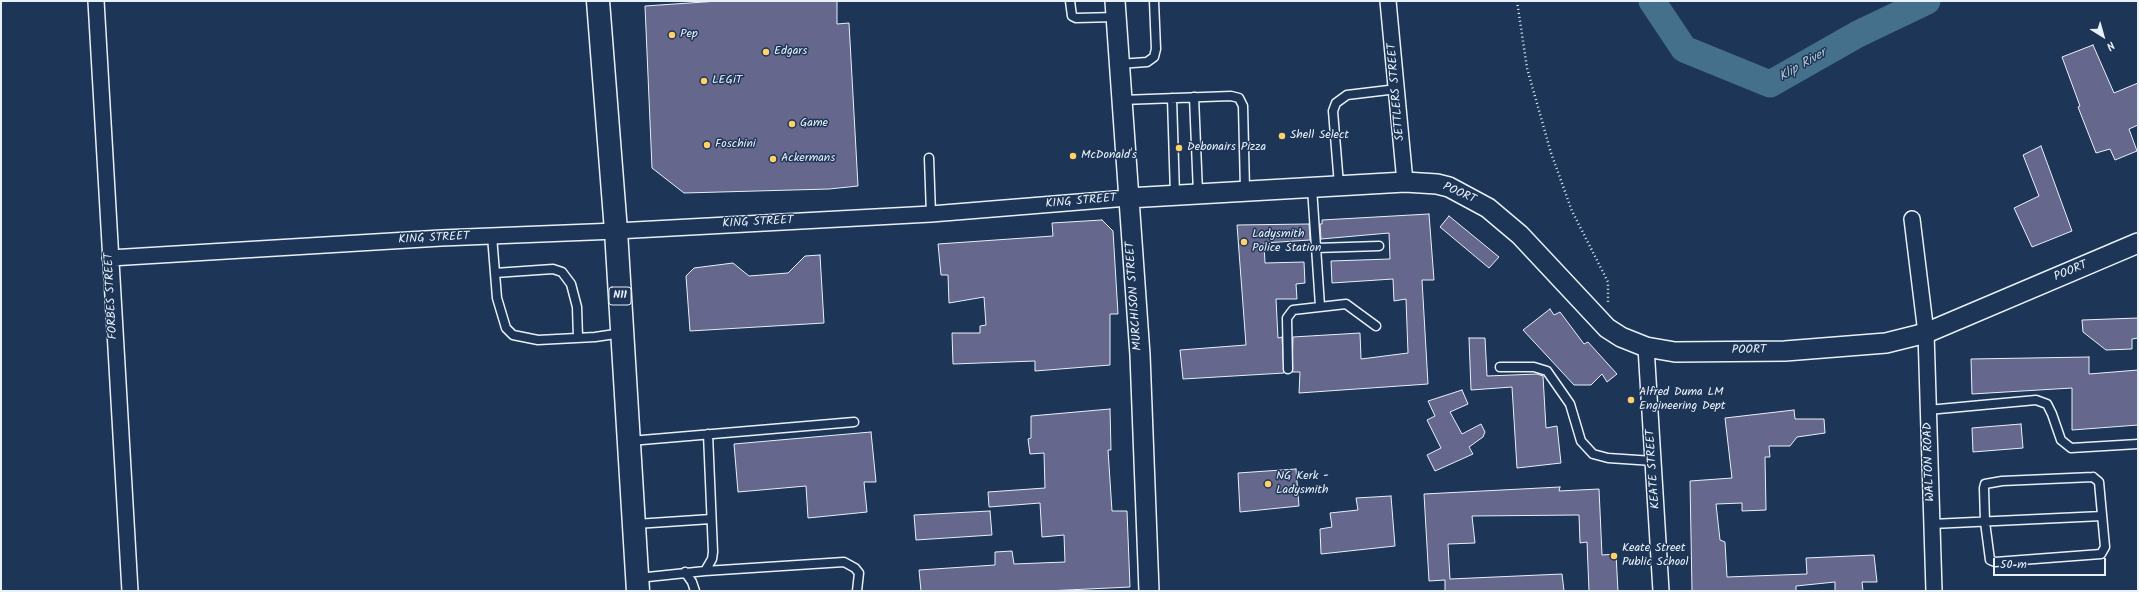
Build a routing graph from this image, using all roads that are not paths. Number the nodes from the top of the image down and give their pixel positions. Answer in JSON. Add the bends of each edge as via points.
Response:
{"nodes":[{"id":1,"x":96,"y":1,"type":"edge"},
{"id":2,"x":598,"y":1,"type":"edge"},
{"id":3,"x":1070,"y":1,"type":"edge"},
{"id":4,"x":1154,"y":1,"type":"edge"},
{"id":5,"x":1388,"y":1,"type":"edge"},
{"id":6,"x":1116,"y":9,"type":"edge"},
{"id":7,"x":1119,"y":64,"type":"junction"},
{"id":8,"x":1396,"y":89,"type":"junction"},
{"id":9,"x":1194,"y":97,"type":"junction"},
{"id":10,"x":1172,"y":98,"type":"junction"},
{"id":11,"x":1122,"y":100,"type":"junction"},
{"id":12,"x":929,"y":158,"type":"dead end"},
{"id":13,"x":1405,"y":182,"type":"junction"},
{"id":14,"x":1339,"y":185,"type":"junction"},
{"id":15,"x":1312,"y":187,"type":"junction"},
{"id":16,"x":1245,"y":190,"type":"junction"},
{"id":17,"x":1198,"y":193,"type":"junction"},
{"id":18,"x":1174,"y":195,"type":"junction"},
{"id":19,"x":1128,"y":198,"type":"junction"},
{"id":20,"x":931,"y":214,"type":"junction"},
{"id":21,"x":1912,"y":219,"type":"dead end"},
{"id":22,"x":616,"y":231,"type":"junction"},
{"id":23,"x":492,"y":236,"type":"junction"},
{"id":24,"x":2136,"y":244,"type":"edge"},
{"id":25,"x":1379,"y":246,"type":"dead end"},
{"id":26,"x":1316,"y":248,"type":"junction"},
{"id":27,"x":110,"y":258,"type":"junction"},
{"id":28,"x":495,"y":272,"type":"junction"},
{"id":29,"x":1320,"y":306,"type":"junction"},
{"id":30,"x":1376,"y":326,"type":"dead end"},
{"id":31,"x":623,"y":333,"type":"junction"},
{"id":32,"x":1926,"y":333,"type":"junction"},
{"id":33,"x":578,"y":338,"type":"junction"},
{"id":34,"x":1646,"y":347,"type":"junction"},
{"id":35,"x":1500,"y":367,"type":"dead end"},
{"id":36,"x":1288,"y":369,"type":"dead end"},
{"id":37,"x":1928,"y":410,"type":"junction"},
{"id":38,"x":854,"y":422,"type":"dead end"},
{"id":39,"x":708,"y":434,"type":"junction"},
{"id":40,"x":630,"y":441,"type":"junction"},
{"id":41,"x":2138,"y":444,"type":"edge"},
{"id":42,"x":1653,"y":461,"type":"junction"},
{"id":43,"x":2102,"y":516,"type":"junction"},
{"id":44,"x":711,"y":519,"type":"junction"},
{"id":45,"x":1985,"y":522,"type":"junction"},
{"id":46,"x":634,"y":524,"type":"junction"},
{"id":47,"x":1932,"y":524,"type":"junction"},
{"id":48,"x":705,"y":570,"type":"junction"},
{"id":49,"x":685,"y":572,"type":"junction"},
{"id":50,"x":638,"y":584,"type":"edge"},
{"id":51,"x":130,"y":591,"type":"edge"},
{"id":52,"x":695,"y":591,"type":"edge"},
{"id":53,"x":857,"y":591,"type":"edge"},
{"id":54,"x":1149,"y":591,"type":"edge"},
{"id":55,"x":1662,"y":591,"type":"edge"},
{"id":56,"x":1934,"y":591,"type":"edge"}],
"edges":[{"from":1,"to":27,"type":"street","name":"FORBES STREET"},
{"from":2,"to":22,"type":"highway","number":"N11"},
{"from":3,"to":6,"type":"lane","via":[[1072,16],[1076,18]]},
{"from":4,"to":7,"type":"lane","via":[[1154,57],[1147,62]]},
{"from":5,"to":8,"type":"street","name":"SETTLERS STREET"},
{"from":6,"to":7,"type":"street","name":"MURCHISON STREET"},
{"from":7,"to":11,"type":"street","name":"MURCHISON STREET"},
{"from":8,"to":13,"type":"street","name":"SETTLERS STREET"},
{"from":8,"to":14,"type":"lane","via":[[1347,95],[1336,103],[1334,111]]},
{"from":9,"to":10,"type":"lane"},
{"from":9,"to":16,"type":"lane","via":[[1232,96],[1240,98],[1243,103]]},
{"from":9,"to":17,"type":"lane"},
{"from":10,"to":11,"type":"lane"},
{"from":10,"to":18,"type":"lane"},
{"from":11,"to":19,"type":"street","name":"MURCHISON STREET"},
{"from":12,"to":20,"type":"lane"},
{"from":13,"to":14,"type":"street","name":"KING STREET"},
{"from":13,"to":34,"type":"street","name":"POORT","via":[[1449,187],[1488,208],[1520,235],[1607,328]]},
{"from":14,"to":15,"type":"street","name":"KING STREET"},
{"from":15,"to":16,"type":"street","name":"KING STREET"},
{"from":15,"to":26,"type":"lane"},
{"from":16,"to":17,"type":"street","name":"KING STREET"},
{"from":17,"to":18,"type":"street","name":"KING STREET"},
{"from":18,"to":19,"type":"street","name":"KING STREET"},
{"from":19,"to":20,"type":"street","name":"KING STREET"},
{"from":19,"to":54,"type":"street","name":"MURCHISON STREET","via":[[1140,355]]},
{"from":20,"to":22,"type":"street","name":"KING STREET"},
{"from":21,"to":32,"type":"street","name":"WALTON ROAD"},
{"from":22,"to":23,"type":"street","name":"KING STREET"},
{"from":22,"to":31,"type":"highway","number":"N11"},
{"from":23,"to":27,"type":"street","name":"KING STREET"},
{"from":23,"to":28,"type":"lane"},
{"from":24,"to":32,"type":"street","name":"POORT"},
{"from":25,"to":26,"type":"lane"},
{"from":26,"to":29,"type":"lane"},
{"from":27,"to":51,"type":"street","name":"FORBES STREET"},
{"from":28,"to":33,"type":"lane","via":[[497,298],[506,328],[513,335],[538,340]]},
{"from":28,"to":33,"type":"lane","via":[[553,269],[562,272],[571,284],[577,307]]},
{"from":29,"to":30,"type":"lane","via":[[1346,304]]},
{"from":29,"to":36,"type":"lane","via":[[1299,308],[1288,315]]},
{"from":31,"to":33,"type":"lane"},
{"from":31,"to":40,"type":"highway","number":"N11"},
{"from":32,"to":34,"type":"street","name":"POORT","via":[[1870,345],[1785,351],[1675,352]]},
{"from":32,"to":37,"type":"street","name":"WALTON ROAD"},
{"from":34,"to":42,"type":"street","name":"KEATE STREET"},
{"from":35,"to":42,"type":"lane","via":[[1538,368],[1549,373],[1570,404],[1581,442],[1593,454],[1608,458]]},
{"from":37,"to":41,"type":"lane","via":[[2036,400],[2047,404],[2061,440],[2071,448]]},
{"from":37,"to":47,"type":"street","name":"WALTON ROAD"},
{"from":38,"to":39,"type":"lane"},
{"from":39,"to":40,"type":"lane"},
{"from":39,"to":44,"type":"lane"},
{"from":40,"to":46,"type":"highway","number":"N11"},
{"from":42,"to":55,"type":"street","name":"KEATE STREET"},
{"from":43,"to":45,"type":"lane"},
{"from":43,"to":45,"type":"lane","via":[[2099,482],[2093,477],[1988,483],[1984,488]]},
{"from":43,"to":45,"type":"lane","via":[[2105,547],[2101,554],[1995,562],[1988,556]]},
{"from":44,"to":46,"type":"lane"},
{"from":44,"to":48,"type":"lane","via":[[713,552]]},
{"from":45,"to":47,"type":"lane"},
{"from":46,"to":50,"type":"highway","number":"N11"},
{"from":47,"to":56,"type":"street","name":"WALTON ROAD"},
{"from":48,"to":49,"type":"lane"},
{"from":48,"to":53,"type":"lane","via":[[844,562],[851,564],[859,573]]},
{"from":49,"to":50,"type":"lane"},
{"from":49,"to":52,"type":"lane"}]}
